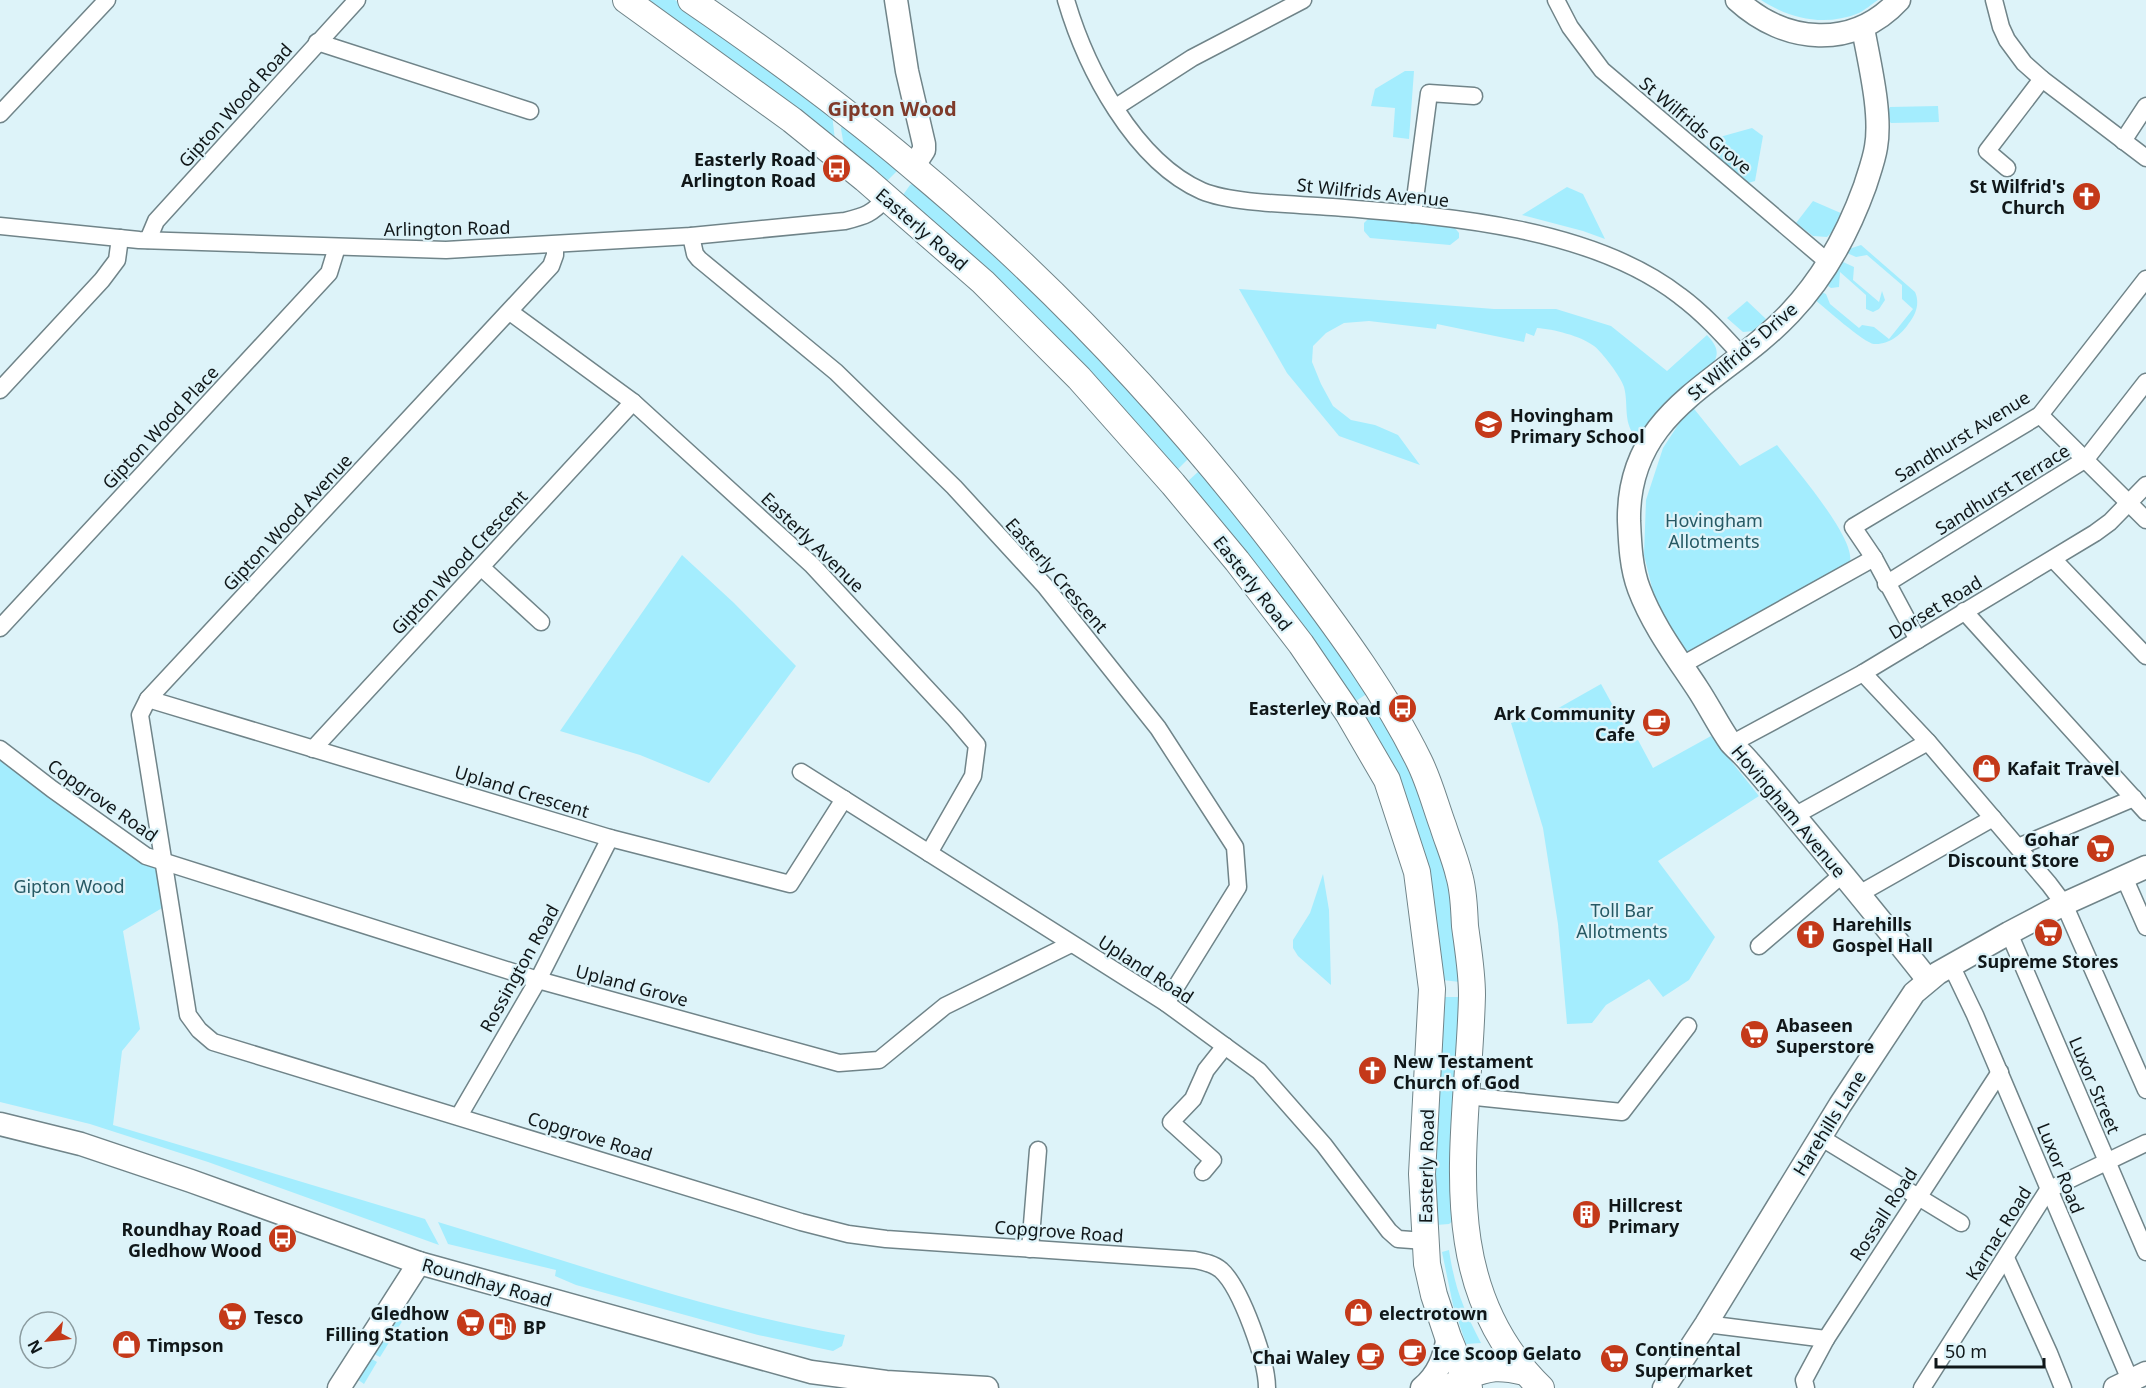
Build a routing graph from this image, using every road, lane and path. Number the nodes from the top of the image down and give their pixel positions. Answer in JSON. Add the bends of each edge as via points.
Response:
{"nodes":[{"id":1,"x":107,"y":0,"type":"edge"},
{"id":2,"x":357,"y":0,"type":"edge"},
{"id":3,"x":626,"y":0,"type":"edge"},
{"id":4,"x":691,"y":0,"type":"edge"},
{"id":5,"x":896,"y":0,"type":"edge"},
{"id":6,"x":1066,"y":0,"type":"edge"},
{"id":7,"x":1304,"y":0,"type":"edge"},
{"id":8,"x":1556,"y":0,"type":"edge"},
{"id":9,"x":1737,"y":0,"type":"edge"},
{"id":10,"x":1899,"y":0,"type":"edge"},
{"id":11,"x":1994,"y":0,"type":"edge"},
{"id":12,"x":1863,"y":28,"type":"junction"},
{"id":13,"x":317,"y":42,"type":"junction"},
{"id":14,"x":2042,"y":78,"type":"junction"},
{"id":15,"x":1474,"y":96,"type":"dead end"},
{"id":16,"x":2146,"y":106,"type":"edge"},
{"id":17,"x":1116,"y":107,"type":"junction"},
{"id":18,"x":530,"y":111,"type":"dead end"},
{"id":19,"x":0,"y":114,"type":"edge"},
{"id":20,"x":2123,"y":141,"type":"junction"},
{"id":21,"x":2146,"y":158,"type":"edge"},
{"id":22,"x":913,"y":166,"type":"junction"},
{"id":23,"x":2007,"y":168,"type":"dead end"},
{"id":24,"x":886,"y":198,"type":"junction"},
{"id":25,"x":1413,"y":214,"type":"junction"},
{"id":26,"x":0,"y":226,"type":"edge"},
{"id":27,"x":691,"y":237,"type":"junction"},
{"id":28,"x":120,"y":238,"type":"junction"},
{"id":29,"x":148,"y":240,"type":"junction"},
{"id":30,"x":555,"y":244,"type":"junction"},
{"id":31,"x":337,"y":247,"type":"junction"},
{"id":32,"x":1829,"y":263,"type":"junction"},
{"id":33,"x":2146,"y":279,"type":"edge"},
{"id":34,"x":510,"y":312,"type":"junction"},
{"id":35,"x":1742,"y":356,"type":"junction"},
{"id":36,"x":2146,"y":382,"type":"edge"},
{"id":37,"x":0,"y":390,"type":"edge"},
{"id":38,"x":633,"y":402,"type":"junction"},
{"id":39,"x":2040,"y":415,"type":"junction"},
{"id":40,"x":1203,"y":457,"type":"junction"},
{"id":41,"x":2086,"y":459,"type":"junction"},
{"id":42,"x":1173,"y":484,"type":"junction"},
{"id":43,"x":2146,"y":485,"type":"edge"},
{"id":44,"x":2129,"y":504,"type":"junction"},
{"id":45,"x":2146,"y":520,"type":"edge"},
{"id":46,"x":1874,"y":558,"type":"junction"},
{"id":47,"x":2053,"y":559,"type":"junction"},
{"id":48,"x":481,"y":567,"type":"junction"},
{"id":49,"x":1886,"y":584,"type":"junction"},
{"id":50,"x":1964,"y":611,"type":"junction"},
{"id":51,"x":542,"y":622,"type":"dead end"},
{"id":52,"x":0,"y":628,"type":"edge"},
{"id":53,"x":1661,"y":635,"type":"joint"},
{"id":54,"x":1918,"y":640,"type":"junction"},
{"id":55,"x":2146,"y":656,"type":"edge"},
{"id":56,"x":1682,"y":665,"type":"junction"},
{"id":57,"x":1863,"y":673,"type":"junction"},
{"id":58,"x":1381,"y":693,"type":"junction"},
{"id":59,"x":148,"y":699,"type":"junction"},
{"id":60,"x":1348,"y":713,"type":"junction"},
{"id":61,"x":1928,"y":742,"type":"junction"},
{"id":62,"x":1731,"y":744,"type":"junction"},
{"id":63,"x":0,"y":749,"type":"edge"},
{"id":64,"x":314,"y":749,"type":"junction"},
{"id":65,"x":801,"y":772,"type":"dead end"},
{"id":66,"x":2134,"y":798,"type":"junction"},
{"id":67,"x":844,"y":799,"type":"junction"},
{"id":68,"x":2146,"y":812,"type":"edge"},
{"id":69,"x":1794,"y":816,"type":"junction"},
{"id":70,"x":1993,"y":818,"type":"junction"},
{"id":71,"x":610,"y":838,"type":"junction"},
{"id":72,"x":2018,"y":848,"type":"junction"},
{"id":73,"x":928,"y":853,"type":"junction"},
{"id":74,"x":163,"y":860,"type":"junction"},
{"id":75,"x":2146,"y":867,"type":"edge"},
{"id":76,"x":1843,"y":874,"type":"junction"},
{"id":77,"x":2124,"y":877,"type":"junction"},
{"id":78,"x":1859,"y":894,"type":"junction"},
{"id":79,"x":2064,"y":904,"type":"junction"},
{"id":80,"x":2146,"y":927,"type":"edge"},
{"id":81,"x":2009,"y":933,"type":"junction"},
{"id":82,"x":1071,"y":944,"type":"junction"},
{"id":83,"x":1760,"y":946,"type":"dead end"},
{"id":84,"x":1951,"y":966,"type":"junction"},
{"id":85,"x":537,"y":980,"type":"junction"},
{"id":86,"x":1928,"y":980,"type":"junction"},
{"id":87,"x":1432,"y":989,"type":"junction"},
{"id":88,"x":1472,"y":989,"type":"junction"},
{"id":89,"x":1166,"y":1004,"type":"junction"},
{"id":90,"x":1688,"y":1026,"type":"dead end"},
{"id":91,"x":1225,"y":1046,"type":"junction"},
{"id":92,"x":2000,"y":1072,"type":"junction"},
{"id":93,"x":2146,"y":1090,"type":"edge"},
{"id":94,"x":1466,"y":1096,"type":"junction"},
{"id":95,"x":459,"y":1116,"type":"junction"},
{"id":96,"x":0,"y":1124,"type":"edge"},
{"id":97,"x":1820,"y":1137,"type":"junction"},
{"id":98,"x":2146,"y":1143,"type":"edge"},
{"id":99,"x":1038,"y":1150,"type":"dead end"},
{"id":100,"x":2107,"y":1162,"type":"junction"},
{"id":101,"x":1203,"y":1172,"type":"dead end"},
{"id":102,"x":2048,"y":1190,"type":"junction"},
{"id":103,"x":1918,"y":1196,"type":"junction"},
{"id":104,"x":1961,"y":1223,"type":"dead end"},
{"id":105,"x":1466,"y":1235,"type":"junction"},
{"id":106,"x":1425,"y":1241,"type":"junction"},
{"id":107,"x":1030,"y":1249,"type":"junction"},
{"id":108,"x":2146,"y":1252,"type":"edge"},
{"id":109,"x":2006,"y":1258,"type":"junction"},
{"id":110,"x":419,"y":1263,"type":"junction"},
{"id":111,"x":1706,"y":1324,"type":"junction"},
{"id":112,"x":1448,"y":1337,"type":"junction"},
{"id":113,"x":1826,"y":1339,"type":"junction"},
{"id":114,"x":818,"y":1380,"type":"edge"},
{"id":115,"x":1533,"y":1380,"type":"edge"},
{"id":116,"x":1472,"y":1382,"type":"edge"},
{"id":117,"x":857,"y":1383,"type":"edge"},
{"id":118,"x":2136,"y":1383,"type":"edge"},
{"id":119,"x":1805,"y":1384,"type":"edge"},
{"id":120,"x":339,"y":1388,"type":"edge"},
{"id":121,"x":987,"y":1388,"type":"edge"},
{"id":122,"x":1267,"y":1388,"type":"edge"},
{"id":123,"x":1422,"y":1388,"type":"edge"},
{"id":124,"x":1664,"y":1388,"type":"edge"},
{"id":125,"x":1922,"y":1388,"type":"edge"},
{"id":126,"x":2063,"y":1388,"type":"edge"}],
"edges":[{"from":1,"to":19,"type":"street"},
{"from":2,"to":13,"type":"street","name":"Gipton Wood Road"},
{"from":3,"to":24,"type":"main road","name":"Easterly Road","via":[[783,114]]},
{"from":4,"to":22,"type":"main road","name":"Easterly Road","via":[[806,82]]},
{"from":5,"to":22,"type":"street","via":[[924,144]]},
{"from":6,"to":17,"type":"street","name":"St Wilfrids Avenue","via":[[1092,71]]},
{"from":7,"to":17,"type":"street","via":[[1200,53]]},
{"from":8,"to":32,"type":"street","name":"St Wilfrids Grove","via":[[1570,27],[1602,70]]},
{"from":9,"to":12,"type":"street","via":[[1768,22],[1793,32],[1841,35]]},
{"from":10,"to":12,"type":"street"},
{"from":11,"to":14,"type":"street","via":[[2007,40],[2024,63]]},
{"from":12,"to":32,"type":"street","name":"St Wilfrid's Drive","via":[[1876,106],[1877,147],[1857,206]]},
{"from":13,"to":18,"type":"street"},
{"from":13,"to":29,"type":"street","name":"Gipton Wood Road","via":[[156,221]]},
{"from":14,"to":20,"type":"street"},
{"from":14,"to":23,"type":"street","via":[[1987,151]]},
{"from":15,"to":25,"type":"street","via":[[1429,93]]},
{"from":16,"to":20,"type":"street"},
{"from":17,"to":25,"type":"street","name":"St Wilfrids Avenue","via":[[1159,163],[1203,192],[1234,199]]},
{"from":20,"to":21,"type":"street"},
{"from":22,"to":40,"type":"main road","name":"Easterly Road","via":[[1110,352]]},
{"from":24,"to":27,"type":"street","name":"Arlington Road","via":[[874,212],[845,221]]},
{"from":24,"to":42,"type":"main road","name":"Easterly Road","via":[[999,298],[1079,378]]},
{"from":25,"to":35,"type":"street","name":"St Wilfrids Avenue","via":[[1533,233],[1589,248],[1637,269],[1678,294]]},
{"from":26,"to":28,"type":"street","name":"Arlington Road"},
{"from":27,"to":30,"type":"street","name":"Arlington Road"},
{"from":27,"to":89,"type":"street","name":"Easterly Crescent","via":[[699,259],[836,372],[954,488],[1045,586],[1158,728],[1235,847],[1238,887]]},
{"from":28,"to":29,"type":"street","name":"Arlington Road"},
{"from":28,"to":37,"type":"street","via":[[117,260],[102,280]]},
{"from":29,"to":31,"type":"street","name":"Arlington Road"},
{"from":30,"to":31,"type":"street","name":"Arlington Road","via":[[446,250]]},
{"from":30,"to":34,"type":"street","name":"Gipton Wood Avenue","via":[[551,266]]},
{"from":31,"to":52,"type":"street","name":"Gipton Wood Place","via":[[329,273]]},
{"from":32,"to":35,"type":"street","name":"St Wilfrid's Drive","via":[[1789,314]]},
{"from":33,"to":39,"type":"street","name":"Sandhurst Avenue"},
{"from":34,"to":38,"type":"street","name":"Easterly Avenue"},
{"from":34,"to":59,"type":"street","name":"Gipton Wood Avenue"},
{"from":35,"to":53,"type":"street","name":"St Wilfrid's Drive","via":[[1662,422],[1636,466],[1629,500],[1632,558],[1638,586]]},
{"from":36,"to":41,"type":"street","name":"Sandhurst Terrace"},
{"from":38,"to":48,"type":"street","name":"Gipton Wood Crescent"},
{"from":38,"to":73,"type":"street","name":"Easterly Avenue","via":[[812,565],[976,745],[973,776]]},
{"from":39,"to":41,"type":"street"},
{"from":39,"to":46,"type":"street","name":"Sandhurst Avenue","via":[[1853,527]]},
{"from":40,"to":42,"type":"main road"},
{"from":40,"to":58,"type":"main road","name":"Easterly Road","via":[[1275,544]]},
{"from":41,"to":44,"type":"street"},
{"from":41,"to":49,"type":"street","name":"Sandhurst Terrace"},
{"from":42,"to":60,"type":"main road","name":"Easterly Road","via":[[1302,644]]},
{"from":43,"to":44,"type":"street","name":"Dorset Road"},
{"from":44,"to":45,"type":"street"},
{"from":44,"to":47,"type":"street","name":"Dorset Road","via":[[2103,528]]},
{"from":46,"to":49,"type":"street"},
{"from":46,"to":56,"type":"street"},
{"from":47,"to":50,"type":"street","name":"Dorset Road"},
{"from":47,"to":55,"type":"street"},
{"from":48,"to":51,"type":"street"},
{"from":48,"to":64,"type":"street","name":"Gipton Wood Crescent"},
{"from":49,"to":54,"type":"street"},
{"from":50,"to":54,"type":"street","name":"Dorset Road"},
{"from":50,"to":66,"type":"street"},
{"from":53,"to":56,"type":"street","name":"Hovingham Avenue"},
{"from":54,"to":57,"type":"street","name":"Dorset Road"},
{"from":56,"to":62,"type":"street","name":"Hovingham Avenue"},
{"from":57,"to":61,"type":"street"},
{"from":57,"to":62,"type":"street","name":"Dorset Road"},
{"from":58,"to":60,"type":"main road"},
{"from":58,"to":88,"type":"main road","name":"Easterly Road","via":[[1421,764],[1460,877]]},
{"from":59,"to":64,"type":"street","name":"Upland Crescent"},
{"from":59,"to":74,"type":"street","via":[[140,716]]},
{"from":60,"to":87,"type":"main road","name":"Easterly Road","via":[[1387,780],[1417,872]]},
{"from":61,"to":69,"type":"street"},
{"from":61,"to":70,"type":"street"},
{"from":62,"to":69,"type":"street","name":"Hovingham Avenue"},
{"from":63,"to":74,"type":"street","name":"Copgrove Road","via":[[146,856]]},
{"from":64,"to":71,"type":"street","name":"Upland Crescent"},
{"from":65,"to":67,"type":"street","name":"Upland Road"},
{"from":66,"to":68,"type":"street"},
{"from":66,"to":72,"type":"street"},
{"from":67,"to":71,"type":"street","name":"Upland Crescent","via":[[790,884]]},
{"from":67,"to":73,"type":"street","name":"Upland Road"},
{"from":69,"to":76,"type":"street","name":"Hovingham Avenue"},
{"from":70,"to":72,"type":"street"},
{"from":70,"to":78,"type":"street"},
{"from":71,"to":85,"type":"street","name":"Rossington Road"},
{"from":72,"to":79,"type":"street"},
{"from":73,"to":82,"type":"street","name":"Upland Road"},
{"from":74,"to":85,"type":"street","name":"Upland Grove"},
{"from":74,"to":95,"type":"street","name":"Copgrove Road","via":[[188,1015],[199,1030],[213,1042]]},
{"from":75,"to":77,"type":"street","name":"Harehills Lane"},
{"from":76,"to":78,"type":"street","name":"Hovingham Avenue"},
{"from":76,"to":83,"type":"street"},
{"from":77,"to":79,"type":"street","name":"Harehills Lane"},
{"from":77,"to":80,"type":"street"},
{"from":78,"to":86,"type":"street","name":"Hovingham Avenue"},
{"from":79,"to":81,"type":"street","name":"Harehills Lane"},
{"from":79,"to":93,"type":"street"},
{"from":81,"to":84,"type":"street","name":"Harehills Lane"},
{"from":81,"to":100,"type":"street","name":"Luxor Street"},
{"from":82,"to":85,"type":"street","name":"Upland Grove","via":[[945,1005],[879,1060],[839,1063]]},
{"from":82,"to":89,"type":"street","name":"Upland Road"},
{"from":84,"to":86,"type":"street","name":"Harehills Lane"},
{"from":84,"to":92,"type":"street","name":"Luxor Road"},
{"from":85,"to":95,"type":"street","name":"Rossington Road"},
{"from":86,"to":97,"type":"street","name":"Harehills Lane","via":[[1904,1006]]},
{"from":87,"to":88,"type":"main road"},
{"from":87,"to":106,"type":"main road","name":"Easterly Road","via":[[1422,1174]]},
{"from":88,"to":94,"type":"main road","name":"Easterly Road"},
{"from":89,"to":91,"type":"street","name":"Upland Road"},
{"from":90,"to":94,"type":"street","via":[[1622,1112]]},
{"from":91,"to":101,"type":"street","via":[[1206,1070],[1193,1099],[1171,1122],[1213,1160]]},
{"from":91,"to":106,"type":"street","name":"Upland Road","via":[[1259,1071],[1324,1145],[1389,1231],[1398,1239]]},
{"from":92,"to":102,"type":"street","name":"Luxor Road"},
{"from":92,"to":103,"type":"street","name":"Rossall Road"},
{"from":94,"to":105,"type":"main road","name":"Easterly Road","via":[[1462,1145]]},
{"from":95,"to":107,"type":"street","name":"Copgrove Road","via":[[848,1234]]},
{"from":96,"to":110,"type":"street","name":"Roundhay Road","via":[[136,1162]]},
{"from":97,"to":103,"type":"street"},
{"from":97,"to":111,"type":"street","name":"Harehills Lane"},
{"from":98,"to":100,"type":"street","name":"Karnac Road"},
{"from":99,"to":107,"type":"street"},
{"from":100,"to":102,"type":"street","name":"Karnac Road"},
{"from":100,"to":108,"type":"street","name":"Luxor Street"},
{"from":102,"to":109,"type":"street","name":"Karnac Road"},
{"from":102,"to":118,"type":"street","name":"Luxor Road"},
{"from":103,"to":104,"type":"street"},
{"from":103,"to":113,"type":"street","name":"Rossall Road"},
{"from":105,"to":106,"type":"main road"},
{"from":105,"to":115,"type":"main road","name":"Easterly Road","via":[[1476,1283],[1500,1338]]},
{"from":106,"to":112,"type":"main road","name":"Easterly Road","via":[[1434,1295]]},
{"from":107,"to":122,"type":"street","name":"Copgrove Road","via":[[1195,1260],[1220,1269],[1229,1278],[1245,1311]]},
{"from":109,"to":125,"type":"street","name":"Karnac Road"},
{"from":109,"to":126,"type":"street"},
{"from":110,"to":114,"type":"street","name":"Roundhay Road"},
{"from":110,"to":120,"type":"street"},
{"from":111,"to":113,"type":"street"},
{"from":111,"to":124,"type":"street","name":"Harehills Lane"},
{"from":112,"to":116,"type":"main road","name":"Easterly Road","via":[[1458,1365]]},
{"from":112,"to":123,"type":"street","via":[[1438,1370]]},
{"from":113,"to":119,"type":"street","name":"Rossall Road"},
{"from":114,"to":117,"type":"street","name":"Roundhay Road"},
{"from":115,"to":116,"type":"main road","via":[[1506,1367]]},
{"from":117,"to":121,"type":"street","name":"Roundhay Road"}]}
